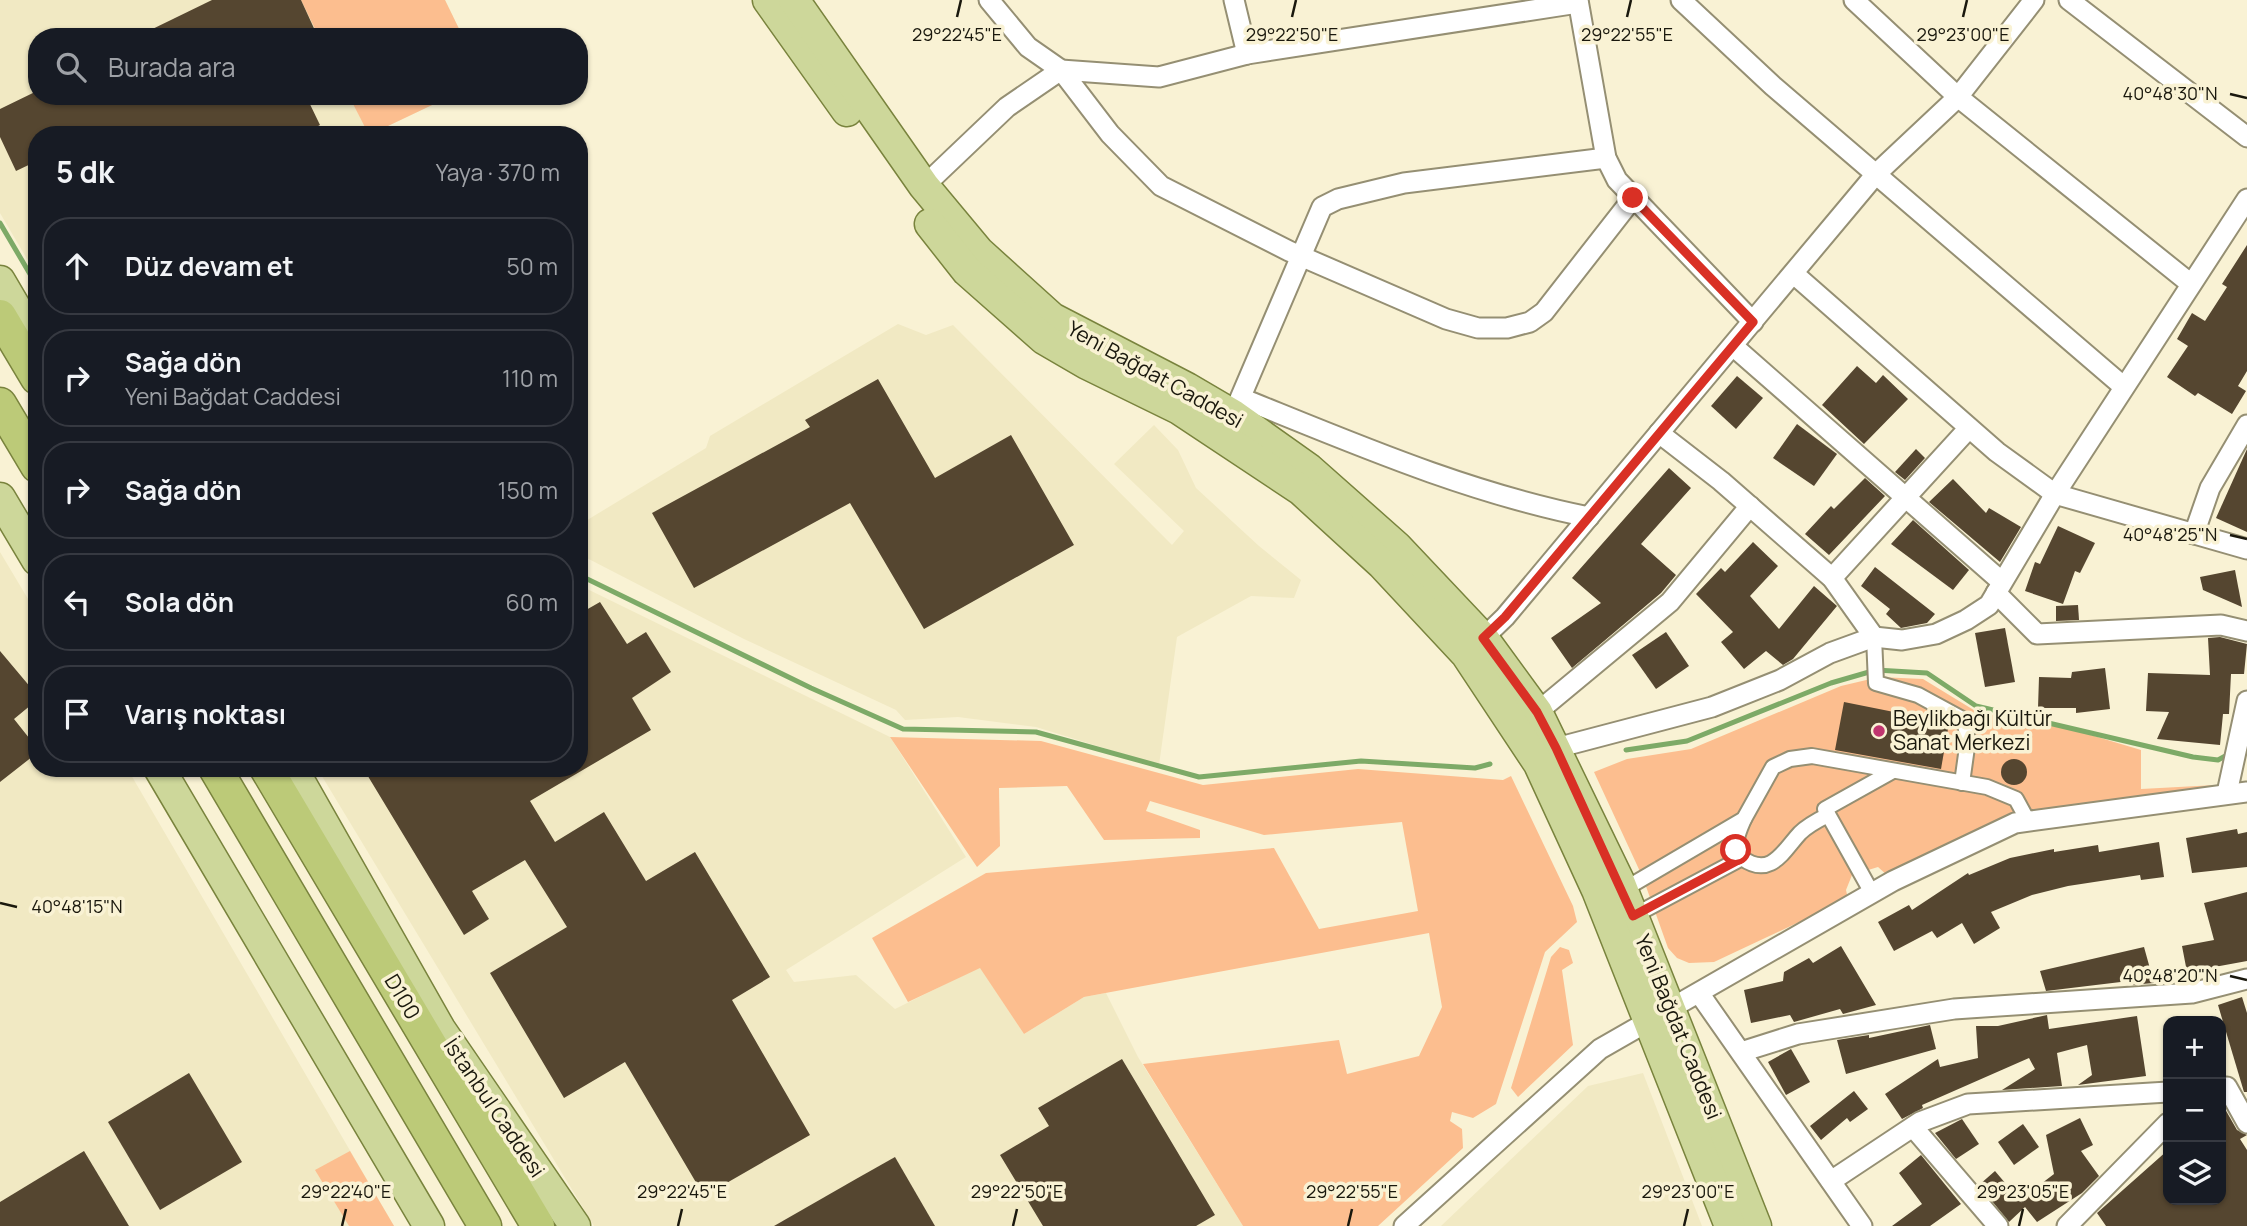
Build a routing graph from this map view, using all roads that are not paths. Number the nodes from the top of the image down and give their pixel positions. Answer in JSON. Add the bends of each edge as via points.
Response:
{"nodes":[{"id":1,"x":768,"y":0,"type":"edge"},
{"id":2,"x":794,"y":0,"type":"edge"},
{"id":3,"x":989,"y":0,"type":"edge"},
{"id":4,"x":1234,"y":0,"type":"edge"},
{"id":5,"x":1681,"y":0,"type":"edge"},
{"id":6,"x":1854,"y":0,"type":"edge"},
{"id":7,"x":2034,"y":0,"type":"edge"},
{"id":8,"x":2069,"y":0,"type":"edge"},
{"id":9,"x":1578,"y":1,"type":"edge"},
{"id":10,"x":1247,"y":54,"type":"junction"},
{"id":11,"x":1061,"y":70,"type":"junction"},
{"id":12,"x":1958,"y":97,"type":"junction"},
{"id":13,"x":2247,"y":137,"type":"edge"},
{"id":14,"x":1606,"y":158,"type":"junction"},
{"id":15,"x":1876,"y":174,"type":"junction"},
{"id":16,"x":924,"y":186,"type":"junction"},
{"id":17,"x":1633,"y":198,"type":"junction"},
{"id":18,"x":2247,"y":199,"type":"edge"},
{"id":19,"x":1299,"y":256,"type":"junction"},
{"id":20,"x":1794,"y":274,"type":"junction"},
{"id":21,"x":0,"y":281,"type":"edge"},
{"id":22,"x":2191,"y":285,"type":"junction"},
{"id":23,"x":0,"y":316,"type":"edge"},
{"id":24,"x":1753,"y":322,"type":"junction"},
{"id":25,"x":28,"y":329,"type":"edge"},
{"id":26,"x":1733,"y":346,"type":"junction"},
{"id":27,"x":28,"y":363,"type":"edge"},
{"id":28,"x":2124,"y":387,"type":"junction"},
{"id":29,"x":0,"y":404,"type":"edge"},
{"id":30,"x":1237,"y":407,"type":"junction"},
{"id":31,"x":2247,"y":425,"type":"edge"},
{"id":32,"x":1969,"y":428,"type":"junction"},
{"id":33,"x":1659,"y":433,"type":"junction"},
{"id":34,"x":28,"y":451,"type":"edge"},
{"id":35,"x":2054,"y":494,"type":"junction"},
{"id":36,"x":1906,"y":497,"type":"junction"},
{"id":37,"x":0,"y":498,"type":"edge"},
{"id":38,"x":1750,"y":506,"type":"junction"},
{"id":39,"x":1589,"y":517,"type":"junction"},
{"id":40,"x":2194,"y":534,"type":"junction"},
{"id":41,"x":28,"y":546,"type":"edge"},
{"id":42,"x":2247,"y":550,"type":"edge"},
{"id":43,"x":1832,"y":578,"type":"junction"},
{"id":44,"x":1999,"y":588,"type":"junction"},
{"id":45,"x":2247,"y":631,"type":"edge"},
{"id":46,"x":1874,"y":637,"type":"junction"},
{"id":47,"x":1474,"y":646,"type":"junction"},
{"id":48,"x":2247,"y":701,"type":"edge"},
{"id":49,"x":1527,"y":720,"type":"junction"},
{"id":50,"x":1556,"y":748,"type":"junction"},
{"id":51,"x":1893,"y":771,"type":"junction"},
{"id":52,"x":164,"y":777,"type":"edge"},
{"id":53,"x":220,"y":777,"type":"edge"},
{"id":54,"x":271,"y":777,"type":"edge"},
{"id":55,"x":278,"y":777,"type":"edge"},
{"id":56,"x":297,"y":777,"type":"edge"},
{"id":57,"x":1962,"y":783,"type":"junction"},
{"id":58,"x":2237,"y":793,"type":"edge"},
{"id":59,"x":1828,"y":815,"type":"junction"},
{"id":60,"x":1744,"y":819,"type":"junction"},
{"id":61,"x":2028,"y":821,"type":"junction"},
{"id":62,"x":1742,"y":858,"type":"junction"},
{"id":63,"x":1872,"y":893,"type":"junction"},
{"id":64,"x":1628,"y":903,"type":"junction"},
{"id":65,"x":376,"y":917,"type":"junction"},
{"id":66,"x":2247,"y":979,"type":"edge"},
{"id":67,"x":1699,"y":993,"type":"junction"},
{"id":68,"x":1660,"y":1015,"type":"junction"},
{"id":69,"x":1741,"y":1052,"type":"junction"},
{"id":70,"x":2247,"y":1086,"type":"edge"},
{"id":71,"x":2226,"y":1087,"type":"edge"},
{"id":72,"x":2226,"y":1090,"type":"edge"},
{"id":73,"x":2163,"y":1092,"type":"edge"},
{"id":74,"x":2247,"y":1123,"type":"edge"},
{"id":75,"x":1913,"y":1127,"type":"junction"},
{"id":76,"x":2163,"y":1129,"type":"edge"},
{"id":77,"x":1832,"y":1181,"type":"junction"},
{"id":78,"x":429,"y":1226,"type":"edge"},
{"id":79,"x":485,"y":1226,"type":"edge"},
{"id":80,"x":538,"y":1226,"type":"edge"},
{"id":81,"x":575,"y":1226,"type":"edge"},
{"id":82,"x":1404,"y":1226,"type":"edge"},
{"id":83,"x":1730,"y":1226,"type":"edge"},
{"id":84,"x":1756,"y":1226,"type":"edge"},
{"id":85,"x":1862,"y":1226,"type":"edge"},
{"id":86,"x":1998,"y":1226,"type":"edge"},
{"id":87,"x":2067,"y":1226,"type":"edge"}],
"edges":[{"from":1,"to":47,"type":"main road","name":"Yeni Bağdat Caddesi","via":[[967,271],[1044,339],[1179,409],[1301,490]]},
{"from":2,"to":16,"type":"main road","name":"Yeni Bağdat Caddesi"},
{"from":3,"to":11,"type":"street","via":[[1028,47]]},
{"from":4,"to":10,"type":"street"},
{"from":5,"to":15,"type":"street"},
{"from":6,"to":12,"type":"street"},
{"from":7,"to":12,"type":"street"},
{"from":8,"to":13,"type":"street"},
{"from":9,"to":10,"type":"street"},
{"from":9,"to":14,"type":"street"},
{"from":10,"to":11,"type":"street","via":[[1158,78]]},
{"from":11,"to":16,"type":"street","via":[[1007,107]]},
{"from":11,"to":19,"type":"street","via":[[1110,134],[1161,186]]},
{"from":12,"to":15,"type":"street"},
{"from":12,"to":22,"type":"street"},
{"from":14,"to":17,"type":"street"},
{"from":14,"to":19,"type":"street","via":[[1404,183],[1338,199],[1322,207]]},
{"from":15,"to":20,"type":"street"},
{"from":15,"to":28,"type":"street"},
{"from":16,"to":30,"type":"main road","name":"Yeni Bağdat Caddesi","via":[[979,252],[1052,318]]},
{"from":17,"to":19,"type":"street","via":[[1544,312],[1530,322],[1507,328],[1478,328],[1446,319]]},
{"from":17,"to":24,"type":"street"},
{"from":18,"to":22,"type":"street"},
{"from":19,"to":30,"type":"street"},
{"from":20,"to":24,"type":"street"},
{"from":20,"to":32,"type":"street"},
{"from":21,"to":25,"type":"main road"},
{"from":22,"to":28,"type":"street"},
{"from":23,"to":27,"type":"highway"},
{"from":24,"to":26,"type":"street"},
{"from":26,"to":33,"type":"street"},
{"from":26,"to":36,"type":"street"},
{"from":28,"to":35,"type":"street"},
{"from":29,"to":34,"type":"highway"},
{"from":30,"to":39,"type":"street","via":[[1525,504]]},
{"from":30,"to":47,"type":"main road","name":"Yeni Bağdat Caddesi","via":[[1397,547]]},
{"from":31,"to":40,"type":"street","via":[[2210,488]]},
{"from":32,"to":35,"type":"street"},
{"from":32,"to":36,"type":"street"},
{"from":33,"to":38,"type":"street"},
{"from":33,"to":39,"type":"street"},
{"from":35,"to":40,"type":"street"},
{"from":35,"to":44,"type":"street"},
{"from":36,"to":43,"type":"street"},
{"from":36,"to":44,"type":"street"},
{"from":37,"to":41,"type":"main road"},
{"from":38,"to":43,"type":"street"},
{"from":38,"to":49,"type":"street","via":[[1670,602]]},
{"from":39,"to":47,"type":"street","via":[[1505,617]]},
{"from":40,"to":42,"type":"street"},
{"from":43,"to":46,"type":"street"},
{"from":44,"to":45,"type":"street","via":[[2037,635],[2221,625]]},
{"from":44,"to":46,"type":"street","via":[[1989,605],[1936,634],[1902,640]]},
{"from":46,"to":50,"type":"street","via":[[1712,707]]},
{"from":46,"to":57,"type":"street","via":[[1876,683],[1918,695],[1964,720],[1968,740]]},
{"from":47,"to":49,"type":"main road","name":"Yeni Bağdat Caddesi"},
{"from":48,"to":58,"type":"street","via":[[2233,759]]},
{"from":49,"to":50,"type":"main road","name":"Yeni Bağdat Caddesi"},
{"from":49,"to":68,"type":"main road","name":"Yeni Bağdat Caddesi","via":[[1539,764]]},
{"from":50,"to":64,"type":"main road","name":"Yeni Bağdat Caddesi"},
{"from":51,"to":57,"type":"street"},
{"from":51,"to":59,"type":"street","via":[[1825,809]]},
{"from":51,"to":60,"type":"street","via":[[1812,757],[1790,759],[1773,767]]},
{"from":52,"to":78,"type":"main road"},
{"from":53,"to":79,"type":"highway"},
{"from":54,"to":80,"type":"highway","name":"D100","number":"D100"},
{"from":55,"to":65,"type":"highway"},
{"from":56,"to":65,"type":"main road","name":"İstanbul Caddesi"},
{"from":57,"to":61,"type":"street","via":[[2016,799]]},
{"from":58,"to":61,"type":"street"},
{"from":59,"to":62,"type":"street","via":[[1799,834],[1774,861],[1759,865]]},
{"from":59,"to":63,"type":"street"},
{"from":60,"to":62,"type":"street","via":[[1736,838]]},
{"from":60,"to":64,"type":"street"},
{"from":61,"to":63,"type":"street","via":[[2015,823]]},
{"from":62,"to":64,"type":"street"},
{"from":63,"to":67,"type":"street"},
{"from":64,"to":68,"type":"main road","name":"Yeni Bağdat Caddesi"},
{"from":65,"to":81,"type":"main road","name":"İstanbul Caddesi","via":[[440,1029]]},
{"from":66,"to":69,"type":"street","via":[[2192,993],[1954,1009],[1798,1034]]},
{"from":67,"to":68,"type":"street"},
{"from":67,"to":69,"type":"street"},
{"from":68,"to":82,"type":"street","via":[[1600,1049]]},
{"from":68,"to":83,"type":"main road","name":"Yeni Bağdat Caddesi"},
{"from":68,"to":84,"type":"main road","name":"Yeni Bağdat Caddesi"},
{"from":69,"to":77,"type":"street"},
{"from":70,"to":71,"type":"street"},
{"from":72,"to":74,"type":"street"},
{"from":73,"to":75,"type":"street","via":[[1968,1104]]},
{"from":75,"to":77,"type":"street"},
{"from":75,"to":86,"type":"street"},
{"from":76,"to":87,"type":"street"},
{"from":77,"to":85,"type":"street"}]}
